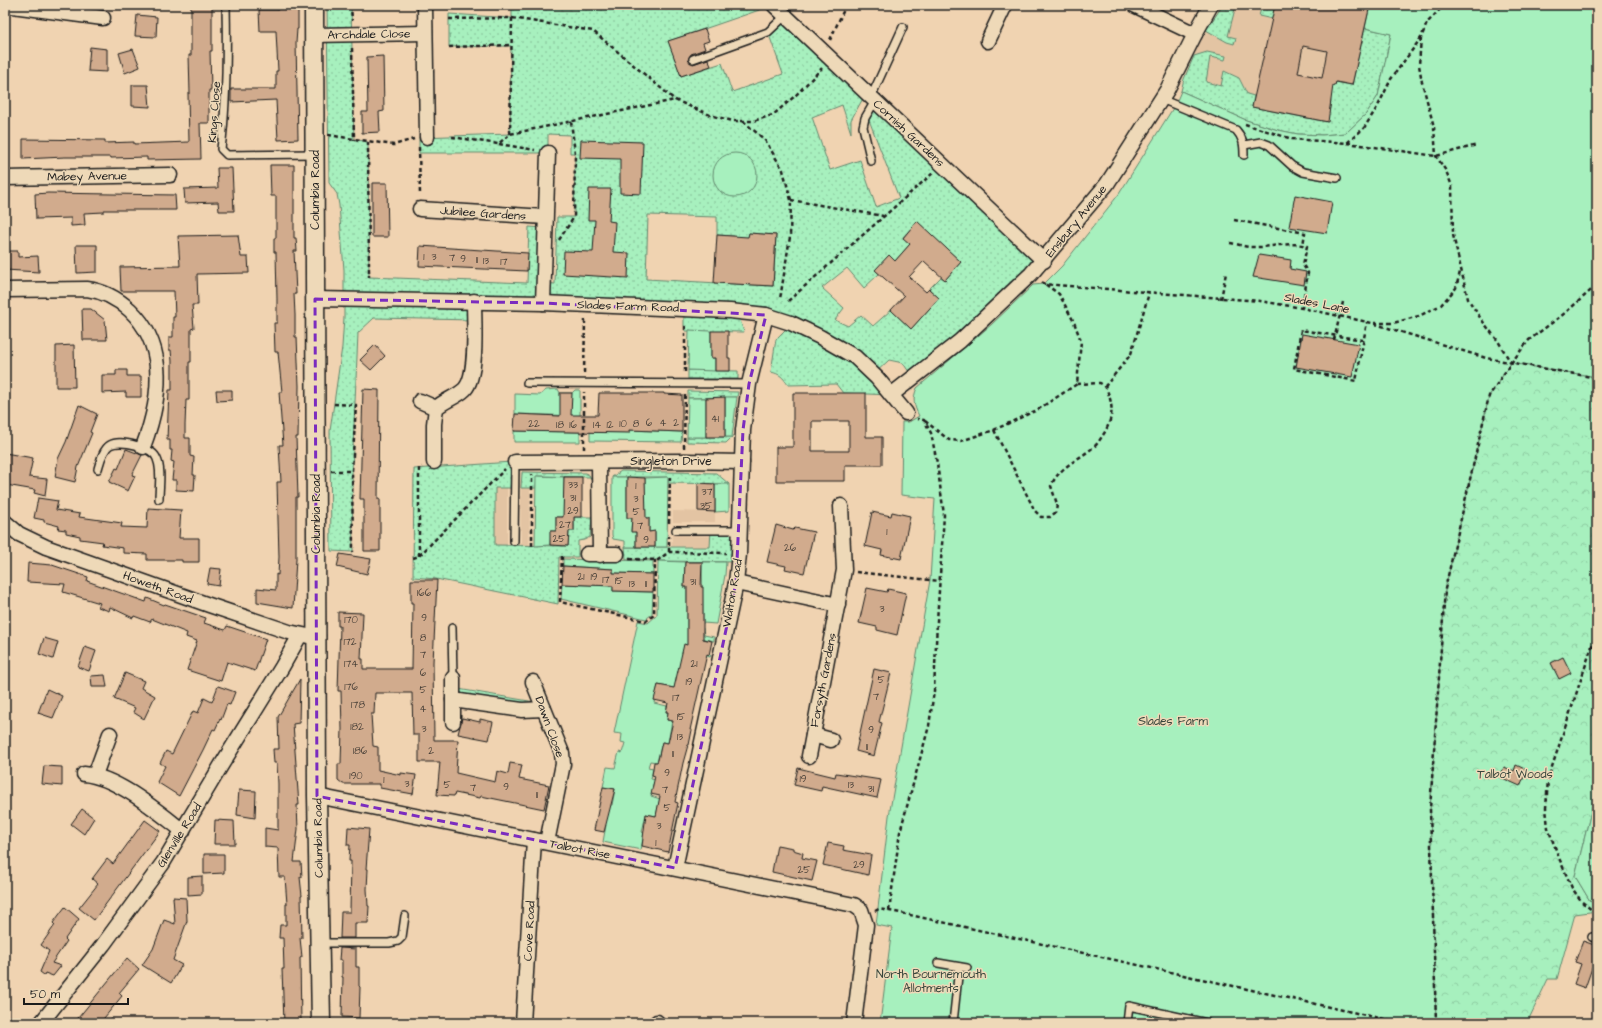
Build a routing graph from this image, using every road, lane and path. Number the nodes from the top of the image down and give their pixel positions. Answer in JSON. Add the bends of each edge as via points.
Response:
{"nodes":[{"id":1,"x":226,"y":5,"type":"edge"},
{"id":2,"x":314,"y":5,"type":"edge"},
{"id":3,"x":350,"y":5,"type":"edge"},
{"id":4,"x":425,"y":5,"type":"edge"},
{"id":5,"x":774,"y":5,"type":"edge"},
{"id":6,"x":846,"y":5,"type":"edge"},
{"id":7,"x":1005,"y":5,"type":"edge"},
{"id":8,"x":1134,"y":5,"type":"edge"},
{"id":9,"x":1211,"y":5,"type":"edge"},
{"id":10,"x":1444,"y":5,"type":"edge"},
{"id":11,"x":5,"y":6,"type":"edge"},
{"id":12,"x":351,"y":9,"type":"dead end"},
{"id":13,"x":785,"y":16,"type":"junction"},
{"id":14,"x":103,"y":18,"type":"dead end"},
{"id":15,"x":512,"y":18,"type":"junction"},
{"id":16,"x":449,"y":19,"type":"dead end"},
{"id":17,"x":903,"y":27,"type":"dead end"},
{"id":18,"x":425,"y":33,"type":"junction"},
{"id":19,"x":352,"y":34,"type":"junction"},
{"id":20,"x":1195,"y":34,"type":"junction"},
{"id":21,"x":314,"y":35,"type":"junction"},
{"id":22,"x":1421,"y":38,"type":"junction"},
{"id":23,"x":988,"y":41,"type":"dead end"},
{"id":24,"x":512,"y":45,"type":"junction"},
{"id":25,"x":449,"y":47,"type":"dead end"},
{"id":26,"x":827,"y":56,"type":"junction"},
{"id":27,"x":693,"y":59,"type":"dead end"},
{"id":28,"x":873,"y":99,"type":"junction"},
{"id":29,"x":1161,"y":99,"type":"junction"},
{"id":30,"x":675,"y":100,"type":"junction"},
{"id":31,"x":571,"y":121,"type":"junction"},
{"id":32,"x":743,"y":121,"type":"junction"},
{"id":33,"x":1241,"y":123,"type":"dead end"},
{"id":34,"x":510,"y":134,"type":"junction"},
{"id":35,"x":328,"y":135,"type":"dead end"},
{"id":36,"x":452,"y":137,"type":"dead end"},
{"id":37,"x":354,"y":140,"type":"junction"},
{"id":38,"x":422,"y":140,"type":"junction"},
{"id":39,"x":368,"y":142,"type":"junction"},
{"id":40,"x":1347,"y":143,"type":"junction"},
{"id":41,"x":498,"y":144,"type":"junction"},
{"id":42,"x":1244,"y":145,"type":"junction"},
{"id":43,"x":1477,"y":145,"type":"dead end"},
{"id":44,"x":548,"y":153,"type":"joint"},
{"id":45,"x":314,"y":154,"type":"junction"},
{"id":46,"x":1244,"y":155,"type":"dead end"},
{"id":47,"x":1436,"y":156,"type":"junction"},
{"id":48,"x":871,"y":160,"type":"dead end"},
{"id":49,"x":943,"y":165,"type":"junction"},
{"id":50,"x":170,"y":175,"type":"dead end"},
{"id":51,"x":5,"y":178,"type":"edge"},
{"id":52,"x":1337,"y":178,"type":"dead end"},
{"id":53,"x":791,"y":200,"type":"junction"},
{"id":54,"x":420,"y":209,"type":"joint"},
{"id":55,"x":884,"y":216,"type":"junction"},
{"id":56,"x":545,"y":217,"type":"junction"},
{"id":57,"x":1234,"y":220,"type":"dead end"},
{"id":58,"x":1230,"y":243,"type":"dead end"},
{"id":59,"x":556,"y":245,"type":"dead end"},
{"id":60,"x":1302,"y":245,"type":"junction"},
{"id":61,"x":1044,"y":260,"type":"junction"},
{"id":62,"x":1461,"y":271,"type":"junction"},
{"id":63,"x":1226,"y":273,"type":"dead end"},
{"id":64,"x":1031,"y":274,"type":"junction"},
{"id":65,"x":369,"y":277,"type":"dead end"},
{"id":66,"x":1044,"y":284,"type":"junction"},
{"id":67,"x":1597,"y":285,"type":"edge"},
{"id":68,"x":5,"y":290,"type":"edge"},
{"id":69,"x":1149,"y":293,"type":"junction"},
{"id":70,"x":315,"y":299,"type":"junction"},
{"id":71,"x":780,"y":299,"type":"dead end"},
{"id":72,"x":1221,"y":299,"type":"junction"},
{"id":73,"x":474,"y":301,"type":"junction"},
{"id":74,"x":788,"y":301,"type":"dead end"},
{"id":75,"x":1343,"y":302,"type":"dead end"},
{"id":76,"x":544,"y":303,"type":"junction"},
{"id":77,"x":1302,"y":308,"type":"junction"},
{"id":78,"x":766,"y":315,"type":"junction"},
{"id":79,"x":1339,"y":316,"type":"junction"},
{"id":80,"x":1367,"y":322,"type":"junction"},
{"id":81,"x":1372,"y":323,"type":"junction"},
{"id":82,"x":1335,"y":336,"type":"junction"},
{"id":83,"x":1334,"y":340,"type":"dead end"},
{"id":84,"x":1363,"y":340,"type":"junction"},
{"id":85,"x":1511,"y":363,"type":"junction"},
{"id":86,"x":1597,"y":378,"type":"edge"},
{"id":87,"x":527,"y":382,"type":"dead end"},
{"id":88,"x":750,"y":384,"type":"junction"},
{"id":89,"x":1077,"y":384,"type":"junction"},
{"id":90,"x":1105,"y":386,"type":"junction"},
{"id":91,"x":891,"y":395,"type":"junction"},
{"id":92,"x":420,"y":401,"type":"dead end"},
{"id":93,"x":334,"y":404,"type":"dead end"},
{"id":94,"x":436,"y":408,"type":"junction"},
{"id":95,"x":906,"y":413,"type":"joint"},
{"id":96,"x":924,"y":420,"type":"junction"},
{"id":97,"x":994,"y":430,"type":"junction"},
{"id":98,"x":143,"y":447,"type":"junction"},
{"id":99,"x":670,"y":461,"type":"junction"},
{"id":100,"x":434,"y":462,"type":"joint"},
{"id":101,"x":515,"y":462,"type":"junction"},
{"id":102,"x":533,"y":462,"type":"junction"},
{"id":103,"x":600,"y":462,"type":"junction"},
{"id":104,"x":742,"y":462,"type":"junction"},
{"id":105,"x":98,"y":469,"type":"dead end"},
{"id":106,"x":330,"y":471,"type":"dead end"},
{"id":107,"x":352,"y":471,"type":"junction"},
{"id":108,"x":159,"y":499,"type":"dead end"},
{"id":109,"x":841,"y":506,"type":"dead end"},
{"id":110,"x":5,"y":522,"type":"edge"},
{"id":111,"x":676,"y":530,"type":"dead end"},
{"id":112,"x":739,"y":530,"type":"junction"},
{"id":113,"x":514,"y":541,"type":"dead end"},
{"id":114,"x":532,"y":546,"type":"dead end"},
{"id":115,"x":353,"y":552,"type":"dead end"},
{"id":116,"x":669,"y":552,"type":"junction"},
{"id":117,"x":617,"y":554,"type":"joint"},
{"id":118,"x":739,"y":554,"type":"junction"},
{"id":119,"x":419,"y":556,"type":"junction"},
{"id":120,"x":562,"y":556,"type":"dead end"},
{"id":121,"x":413,"y":558,"type":"dead end"},
{"id":122,"x":655,"y":560,"type":"junction"},
{"id":123,"x":844,"y":570,"type":"junction"},
{"id":124,"x":940,"y":581,"type":"junction"},
{"id":125,"x":736,"y":583,"type":"junction"},
{"id":126,"x":838,"y":605,"type":"junction"},
{"id":127,"x":452,"y":628,"type":"dead end"},
{"id":128,"x":1597,"y":631,"type":"edge"},
{"id":129,"x":308,"y":636,"type":"junction"},
{"id":130,"x":453,"y":678,"type":"joint"},
{"id":131,"x":533,"y":682,"type":"dead end"},
{"id":132,"x":453,"y":700,"type":"junction"},
{"id":133,"x":544,"y":709,"type":"junction"},
{"id":134,"x":453,"y":722,"type":"dead end"},
{"id":135,"x":110,"y":734,"type":"dead end"},
{"id":136,"x":813,"y":735,"type":"junction"},
{"id":137,"x":831,"y":740,"type":"dead end"},
{"id":138,"x":809,"y":756,"type":"dead end"},
{"id":139,"x":317,"y":796,"type":"junction"},
{"id":140,"x":183,"y":831,"type":"junction"},
{"id":141,"x":541,"y":841,"type":"junction"},
{"id":142,"x":675,"y":868,"type":"junction"},
{"id":143,"x":888,"y":911,"type":"junction"},
{"id":144,"x":1597,"y":914,"type":"edge"},
{"id":145,"x":405,"y":916,"type":"dead end"},
{"id":146,"x":865,"y":917,"type":"junction"},
{"id":147,"x":320,"y":943,"type":"junction"},
{"id":148,"x":938,"y":963,"type":"dead end"},
{"id":149,"x":41,"y":1023,"type":"edge"},
{"id":150,"x":321,"y":1023,"type":"edge"},
{"id":151,"x":523,"y":1023,"type":"edge"},
{"id":152,"x":854,"y":1023,"type":"edge"},
{"id":153,"x":953,"y":1023,"type":"edge"},
{"id":154,"x":1127,"y":1023,"type":"edge"},
{"id":155,"x":1206,"y":1023,"type":"edge"},
{"id":156,"x":1402,"y":1023,"type":"edge"},
{"id":157,"x":1436,"y":1023,"type":"edge"}],
"edges":[{"from":1,"to":45,"type":"lane","name":"Kings Close","via":[[228,62],[222,148],[227,155]]},
{"from":2,"to":21,"type":"street","name":"Columbia Road"},
{"from":3,"to":12,"type":"path"},
{"from":4,"to":18,"type":"street","name":"Archdale Close"},
{"from":5,"to":13,"type":"street","name":"Cornish Gardens"},
{"from":6,"to":26,"type":"path"},
{"from":7,"to":23,"type":"street"},
{"from":8,"to":20,"type":"street"},
{"from":9,"to":20,"type":"street","name":"Ensbury Avenue"},
{"from":10,"to":22,"type":"path","via":[[1427,23]]},
{"from":11,"to":14,"type":"street"},
{"from":13,"to":26,"type":"street","name":"Cornish Gardens"},
{"from":13,"to":27,"type":"lane","via":[[768,32]]},
{"from":15,"to":16,"type":"path"},
{"from":15,"to":24,"type":"path"},
{"from":15,"to":30,"type":"path","via":[[593,31]]},
{"from":17,"to":28,"type":"lane"},
{"from":18,"to":19,"type":"street","name":"Archdale Close"},
{"from":18,"to":38,"type":"street","name":"Archdale Close"},
{"from":19,"to":21,"type":"street","name":"Archdale Close"},
{"from":19,"to":37,"type":"path"},
{"from":20,"to":29,"type":"street","name":"Ensbury Avenue"},
{"from":21,"to":45,"type":"street","name":"Columbia Road"},
{"from":22,"to":40,"type":"path","via":[[1391,79],[1364,128]]},
{"from":22,"to":47,"type":"path","via":[[1419,65],[1434,127]]},
{"from":24,"to":25,"type":"path"},
{"from":24,"to":34,"type":"path"},
{"from":26,"to":28,"type":"street","name":"Cornish Gardens"},
{"from":26,"to":32,"type":"path","via":[[796,95],[773,115]]},
{"from":28,"to":48,"type":"lane","via":[[863,128]]},
{"from":28,"to":49,"type":"street","name":"Cornish Gardens"},
{"from":29,"to":42,"type":"lane","via":[[1236,130]]},
{"from":29,"to":61,"type":"street","name":"Ensbury Avenue","via":[[1107,184]]},
{"from":30,"to":31,"type":"path"},
{"from":30,"to":32,"type":"path","via":[[710,115]]},
{"from":31,"to":34,"type":"path"},
{"from":31,"to":59,"type":"path","via":[[575,153],[574,217]]},
{"from":32,"to":53,"type":"path","via":[[765,140],[783,170]]},
{"from":33,"to":40,"type":"path","via":[[1292,139]]},
{"from":34,"to":41,"type":"path"},
{"from":35,"to":37,"type":"path"},
{"from":36,"to":41,"type":"path"},
{"from":37,"to":39,"type":"path"},
{"from":38,"to":39,"type":"path","via":[[394,145]]},
{"from":38,"to":54,"type":"path"},
{"from":39,"to":65,"type":"path"},
{"from":40,"to":47,"type":"path"},
{"from":41,"to":44,"type":"path"},
{"from":42,"to":46,"type":"lane"},
{"from":42,"to":52,"type":"lane","via":[[1261,142],[1269,145],[1292,166],[1303,172]]},
{"from":43,"to":47,"type":"path"},
{"from":44,"to":56,"type":"street"},
{"from":45,"to":70,"type":"street","name":"Columbia Road"},
{"from":47,"to":62,"type":"path","via":[[1452,186],[1453,235]]},
{"from":49,"to":55,"type":"path"},
{"from":49,"to":61,"type":"street","name":"Cornish Gardens"},
{"from":50,"to":51,"type":"street","name":"Mabey Avenue"},
{"from":53,"to":55,"type":"path"},
{"from":53,"to":71,"type":"path","via":[[790,237]]},
{"from":54,"to":56,"type":"street","name":"Jubilee Gardens"},
{"from":55,"to":74,"type":"path"},
{"from":56,"to":76,"type":"street"},
{"from":57,"to":60,"type":"path","via":[[1305,232]]},
{"from":58,"to":60,"type":"path","via":[[1252,247]]},
{"from":60,"to":77,"type":"path","via":[[1307,246],[1303,265],[1308,273]]},
{"from":61,"to":64,"type":"street","name":"Ensbury Avenue"},
{"from":62,"to":81,"type":"path","via":[[1456,288],[1441,305],[1419,316],[1393,323]]},
{"from":62,"to":85,"type":"path","via":[[1468,298]]},
{"from":63,"to":72,"type":"path"},
{"from":64,"to":66,"type":"path"},
{"from":64,"to":91,"type":"street","name":"Ensbury Avenue","via":[[960,341]]},
{"from":66,"to":69,"type":"path","name":"Slades Lane"},
{"from":66,"to":89,"type":"path","via":[[1058,294],[1074,322],[1081,341]]},
{"from":67,"to":85,"type":"path","via":[[1529,340]]},
{"from":68,"to":98,"type":"street","via":[[97,290],[119,301],[141,322],[154,347],[157,386],[153,416]]},
{"from":69,"to":72,"type":"path","name":"Slades Lane"},
{"from":69,"to":90,"type":"path","via":[[1131,354]]},
{"from":70,"to":73,"type":"street","name":"Slades Farm Road"},
{"from":70,"to":129,"type":"street","name":"Columbia Road"},
{"from":72,"to":77,"type":"path","name":"Slades Lane","via":[[1260,301]]},
{"from":73,"to":76,"type":"street","name":"Slades Farm Road"},
{"from":73,"to":94,"type":"street","via":[[473,364],[469,381],[465,389]]},
{"from":75,"to":79,"type":"path"},
{"from":76,"to":78,"type":"street","name":"Slades Farm Road","via":[[730,311]]},
{"from":77,"to":79,"type":"path","name":"Slades Lane"},
{"from":78,"to":88,"type":"street","name":"Walton Road"},
{"from":78,"to":91,"type":"street","name":"Slades Farm Road","via":[[813,333],[856,357]]},
{"from":79,"to":80,"type":"path","name":"Slades Lane"},
{"from":79,"to":82,"type":"path"},
{"from":80,"to":81,"type":"path","name":"Slades Lane"},
{"from":80,"to":84,"type":"path"},
{"from":81,"to":85,"type":"path","name":"Slades Lane","via":[[1486,358]]},
{"from":82,"to":83,"type":"path"},
{"from":82,"to":84,"type":"path"},
{"from":82,"to":84,"type":"path","via":[[1301,330],[1294,369],[1356,381]]},
{"from":85,"to":86,"type":"path","name":"Slades Lane"},
{"from":85,"to":157,"type":"path","via":[[1489,396],[1445,589],[1430,810]]},
{"from":87,"to":88,"type":"lane"},
{"from":88,"to":104,"type":"street","name":"Walton Road","via":[[743,430]]},
{"from":89,"to":90,"type":"path","via":[[1100,383]]},
{"from":89,"to":97,"type":"path","via":[[1037,410]]},
{"from":90,"to":97,"type":"path","via":[[1112,406],[1111,418],[1096,445],[1076,458],[1054,478],[1051,486],[1057,504],[1056,512],[1050,517],[1042,517],[1035,511]]},
{"from":91,"to":95,"type":"street","name":"Slades Farm Road"},
{"from":92,"to":94,"type":"street"},
{"from":93,"to":107,"type":"path","via":[[356,406]]},
{"from":94,"to":100,"type":"street"},
{"from":95,"to":96,"type":"path"},
{"from":96,"to":97,"type":"path","via":[[949,440],[961,441]]},
{"from":96,"to":124,"type":"path","via":[[931,434],[943,495]]},
{"from":98,"to":105,"type":"lane","via":[[111,444],[105,450]]},
{"from":98,"to":108,"type":"lane","via":[[154,453],[158,461]]},
{"from":99,"to":103,"type":"street","name":"Singleton Drive"},
{"from":99,"to":104,"type":"street","name":"Singleton Drive"},
{"from":99,"to":116,"type":"path"},
{"from":100,"to":119,"type":"path","via":[[419,468]]},
{"from":101,"to":102,"type":"street","name":"Singleton Drive"},
{"from":101,"to":113,"type":"lane"},
{"from":101,"to":119,"type":"path","via":[[506,468]]},
{"from":102,"to":103,"type":"street","name":"Singleton Drive"},
{"from":102,"to":114,"type":"path"},
{"from":103,"to":117,"type":"street","via":[[593,554]]},
{"from":104,"to":112,"type":"street","name":"Walton Road"},
{"from":106,"to":107,"type":"path"},
{"from":107,"to":115,"type":"path"},
{"from":109,"to":123,"type":"street","name":"Forsyth Gardens"},
{"from":110,"to":129,"type":"street","name":"Howeth Road","via":[[19,534],[46,547],[209,605]]},
{"from":111,"to":112,"type":"lane"},
{"from":112,"to":118,"type":"street","name":"Walton Road"},
{"from":116,"to":118,"type":"path"},
{"from":116,"to":122,"type":"path"},
{"from":117,"to":122,"type":"path","via":[[621,559]]},
{"from":118,"to":125,"type":"street","name":"Walton Road"},
{"from":119,"to":121,"type":"path"},
{"from":120,"to":122,"type":"path","via":[[560,602],[646,621],[654,615]]},
{"from":123,"to":124,"type":"path"},
{"from":123,"to":126,"type":"street","name":"Forsyth Gardens"},
{"from":124,"to":143,"type":"path","via":[[934,691],[929,726],[900,832]]},
{"from":125,"to":126,"type":"street"},
{"from":125,"to":142,"type":"street","name":"Walton Road"},
{"from":126,"to":136,"type":"street","name":"Forsyth Gardens"},
{"from":127,"to":130,"type":"lane"},
{"from":128,"to":144,"type":"path","via":[[1548,779],[1546,808],[1548,828],[1572,888],[1582,902]]},
{"from":129,"to":139,"type":"street","name":"Columbia Road"},
{"from":129,"to":140,"type":"street","name":"Glenville Road","via":[[282,667]]},
{"from":130,"to":132,"type":"street"},
{"from":131,"to":133,"type":"street","name":"Dawn Close"},
{"from":132,"to":133,"type":"street","via":[[522,710]]},
{"from":132,"to":134,"type":"street"},
{"from":133,"to":141,"type":"street","name":"Dawn Close","via":[[562,753],[563,764]]},
{"from":135,"to":140,"type":"street","via":[[90,774],[144,802]]},
{"from":136,"to":137,"type":"street"},
{"from":136,"to":138,"type":"street","name":"Forsyth Gardens"},
{"from":139,"to":141,"type":"street","name":"Talbot Rise"},
{"from":139,"to":147,"type":"street","name":"Columbia Road"},
{"from":140,"to":149,"type":"street","name":"Glenville Road","via":[[163,863],[103,945]]},
{"from":141,"to":142,"type":"street","name":"Talbot Rise"},
{"from":141,"to":151,"type":"street","name":"Cove Road"},
{"from":142,"to":146,"type":"street","name":"Talbot Rise","via":[[854,905]]},
{"from":143,"to":146,"type":"path","via":[[879,909]]},
{"from":143,"to":156,"type":"path"},
{"from":145,"to":147,"type":"lane","via":[[402,937],[398,941]]},
{"from":146,"to":152,"type":"street"},
{"from":147,"to":150,"type":"street","name":"Columbia Road"},
{"from":148,"to":153,"type":"lane","via":[[963,967]]},
{"from":154,"to":155,"type":"lane","via":[[1129,1006]]}]}
